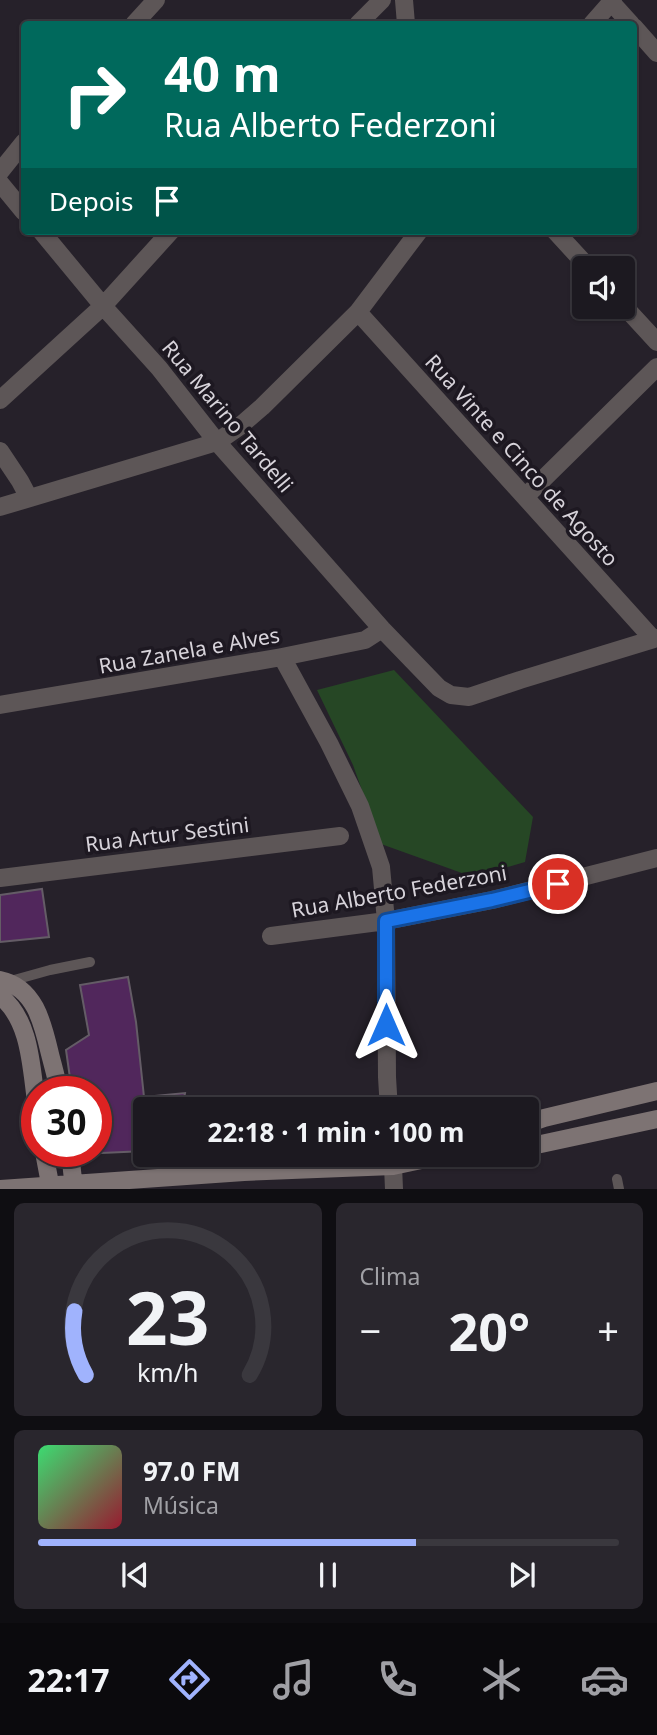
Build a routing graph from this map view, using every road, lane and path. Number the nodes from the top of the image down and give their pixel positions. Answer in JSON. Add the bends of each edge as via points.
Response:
{"nodes":[{"id":1,"x":156,"y":0,"type":"edge"},
{"id":2,"x":404,"y":0,"type":"edge"},
{"id":3,"x":612,"y":1,"type":"edge"},
{"id":4,"x":374,"y":4,"type":"edge"},
{"id":5,"x":137,"y":21,"type":"edge"},
{"id":6,"x":360,"y":21,"type":"edge"},
{"id":7,"x":406,"y":21,"type":"edge"},
{"id":8,"x":595,"y":21,"type":"edge"},
{"id":9,"x":628,"y":21,"type":"edge"},
{"id":10,"x":637,"y":31,"type":"edge"},
{"id":11,"x":657,"y":53,"type":"edge"},
{"id":12,"x":21,"y":146,"type":"edge"},
{"id":13,"x":0,"y":172,"type":"edge"},
{"id":14,"x":0,"y":183,"type":"edge"},
{"id":15,"x":21,"y":208,"type":"edge"},
{"id":16,"x":44,"y":235,"type":"edge"},
{"id":17,"x":167,"y":235,"type":"edge"},
{"id":18,"x":416,"y":235,"type":"edge"},
{"id":19,"x":559,"y":235,"type":"edge"},
{"id":20,"x":578,"y":256,"type":"edge"},
{"id":21,"x":103,"y":306,"type":"junction"},
{"id":22,"x":358,"y":312,"type":"junction"},
{"id":23,"x":635,"y":318,"type":"edge"},
{"id":24,"x":657,"y":342,"type":"edge"},
{"id":25,"x":657,"y":367,"type":"edge"},
{"id":26,"x":0,"y":400,"type":"edge"},
{"id":27,"x":217,"y":442,"type":"junction"},
{"id":28,"x":0,"y":452,"type":"edge"},
{"id":29,"x":525,"y":497,"type":"junction"},
{"id":30,"x":29,"y":498,"type":"junction"},
{"id":31,"x":0,"y":507,"type":"edge"},
{"id":32,"x":382,"y":629,"type":"junction"},
{"id":33,"x":655,"y":639,"type":"edge"},
{"id":34,"x":282,"y":657,"type":"junction"},
{"id":35,"x":0,"y":705,"type":"edge"},
{"id":36,"x":340,"y":836,"type":"dead end"},
{"id":37,"x":657,"y":859,"type":"edge"},
{"id":38,"x":0,"y":878,"type":"edge"},
{"id":39,"x":386,"y":921,"type":"junction"},
{"id":40,"x":271,"y":936,"type":"dead end"},
{"id":41,"x":90,"y":962,"type":"dead end"},
{"id":42,"x":2,"y":985,"type":"edge"},
{"id":43,"x":32,"y":1076,"type":"edge"},
{"id":44,"x":55,"y":1076,"type":"edge"},
{"id":45,"x":657,"y":1091,"type":"edge"},
{"id":46,"x":388,"y":1097,"type":"edge"},
{"id":47,"x":657,"y":1119,"type":"edge"},
{"id":48,"x":539,"y":1120,"type":"edge"},
{"id":49,"x":539,"y":1144,"type":"edge"},
{"id":50,"x":47,"y":1167,"type":"edge"},
{"id":51,"x":71,"y":1167,"type":"edge"},
{"id":52,"x":306,"y":1167,"type":"edge"},
{"id":53,"x":392,"y":1167,"type":"edge"},
{"id":54,"x":50,"y":1187,"type":"edge"},
{"id":55,"x":74,"y":1187,"type":"edge"},
{"id":56,"x":0,"y":1189,"type":"edge"},
{"id":57,"x":394,"y":1189,"type":"edge"}],
"edges":[{"from":1,"to":5,"type":"street"},
{"from":2,"to":7,"type":"street"},
{"from":3,"to":8,"type":"street"},
{"from":3,"to":9,"type":"street"},
{"from":4,"to":6,"type":"street"},
{"from":10,"to":11,"type":"street"},
{"from":12,"to":13,"type":"street"},
{"from":14,"to":15,"type":"street"},
{"from":16,"to":21,"type":"street","name":"Rua Marino Tardelli"},
{"from":17,"to":21,"type":"street"},
{"from":18,"to":22,"type":"street"},
{"from":19,"to":20,"type":"street"},
{"from":21,"to":26,"type":"street"},
{"from":21,"to":27,"type":"street","name":"Rua Marino Tardelli"},
{"from":22,"to":27,"type":"street","via":[[262,407]]},
{"from":22,"to":29,"type":"street","name":"Rua Vinte e Cinco de Agosto"},
{"from":23,"to":24,"type":"street"},
{"from":25,"to":29,"type":"street"},
{"from":27,"to":30,"type":"street"},
{"from":27,"to":32,"type":"street","name":"Rua Marino Tardelli"},
{"from":28,"to":30,"type":"street"},
{"from":29,"to":33,"type":"street","name":"Rua Vinte e Cinco de Agosto"},
{"from":30,"to":31,"type":"street"},
{"from":32,"to":33,"type":"street","name":"Rua Marino Tardelli","via":[[439,688],[469,697]]},
{"from":32,"to":34,"type":"street","name":"Rua Zanela e Alves","via":[[365,640]]},
{"from":34,"to":35,"type":"street","name":"Rua Zanela e Alves"},
{"from":34,"to":39,"type":"street","via":[[360,806],[381,867]]},
{"from":36,"to":38,"type":"street","name":"Rua Artur Sestini"},
{"from":37,"to":39,"type":"street","name":"Rua Alberto Federzoni"},
{"from":39,"to":40,"type":"street","name":"Rua Alberto Federzoni"},
{"from":39,"to":46,"type":"street"},
{"from":41,"to":42,"type":"lane"},
{"from":42,"to":43,"type":"main road","via":[[22,1026]]},
{"from":42,"to":44,"type":"main road","via":[[22,989],[29,998],[44,1030]]},
{"from":45,"to":48,"type":"main road"},
{"from":47,"to":49,"type":"main road"},
{"from":50,"to":54,"type":"main road"},
{"from":51,"to":55,"type":"main road"},
{"from":52,"to":55,"type":"main road"},
{"from":53,"to":57,"type":"street"},
{"from":54,"to":55,"type":"main road"},
{"from":54,"to":56,"type":"main road"}]}
